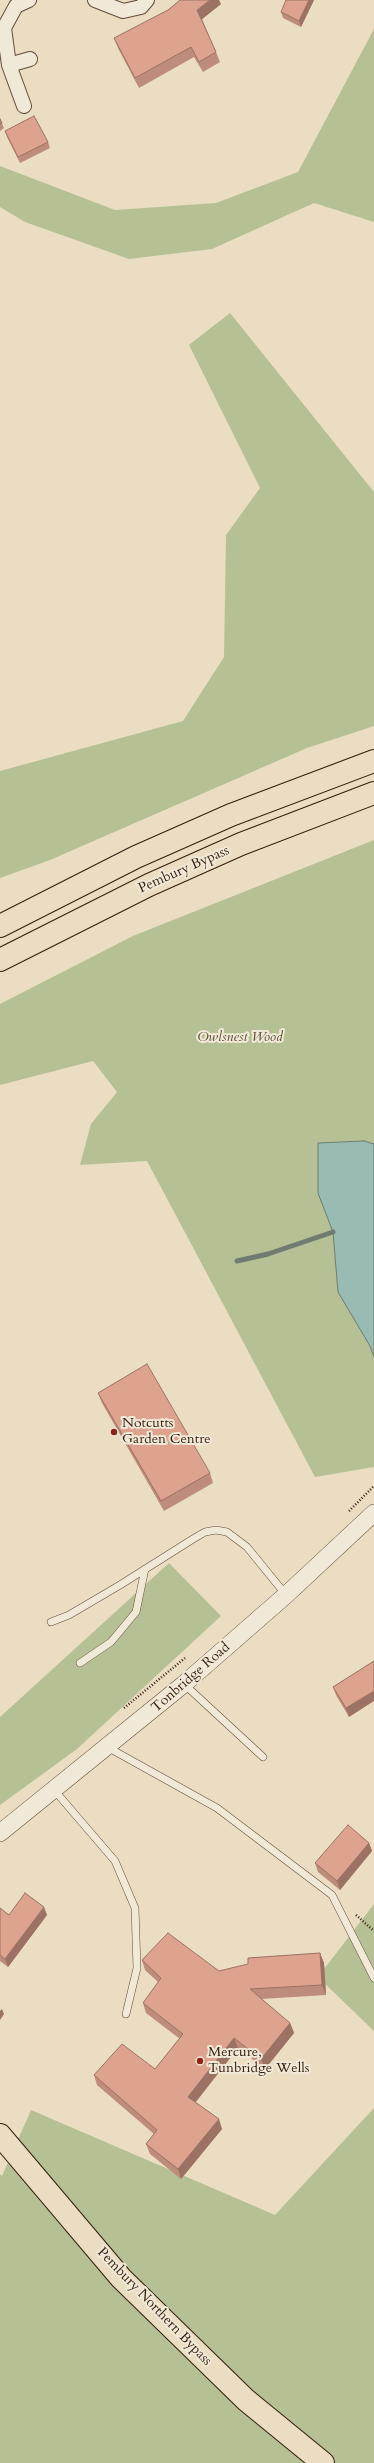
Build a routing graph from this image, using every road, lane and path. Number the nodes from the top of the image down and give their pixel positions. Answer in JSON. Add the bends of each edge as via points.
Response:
{"nodes":[{"id":1,"x":29,"y":0,"type":"edge"},
{"id":2,"x":95,"y":0,"type":"edge"},
{"id":3,"x":147,"y":0,"type":"edge"},
{"id":4,"x":30,"y":59,"type":"dead end"},
{"id":5,"x":9,"y":65,"type":"junction"},
{"id":6,"x":24,"y":106,"type":"dead end"},
{"id":7,"x":374,"y":761,"type":"edge"},
{"id":8,"x":374,"y":793,"type":"edge"},
{"id":9,"x":5,"y":922,"type":"edge"},
{"id":10,"x":0,"y":960,"type":"edge"},
{"id":11,"x":374,"y":1486,"type":"edge"},
{"id":12,"x":347,"y":1513,"type":"dead end"},
{"id":13,"x":374,"y":1513,"type":"edge"},
{"id":14,"x":145,"y":1569,"type":"junction"},
{"id":15,"x":286,"y":1595,"type":"junction"},
{"id":16,"x":51,"y":1622,"type":"dead end"},
{"id":17,"x":190,"y":1655,"type":"dead end"},
{"id":18,"x":80,"y":1663,"type":"dead end"},
{"id":19,"x":184,"y":1684,"type":"junction"},
{"id":20,"x":124,"y":1709,"type":"dead end"},
{"id":21,"x":109,"y":1748,"type":"junction"},
{"id":22,"x":263,"y":1757,"type":"dead end"},
{"id":23,"x":55,"y":1791,"type":"junction"},
{"id":24,"x":0,"y":1834,"type":"edge"},
{"id":25,"x":374,"y":1978,"type":"edge"},
{"id":26,"x":126,"y":2014,"type":"dead end"},
{"id":27,"x":0,"y":2135,"type":"edge"},
{"id":28,"x":323,"y":2463,"type":"edge"}],
"edges":[{"from":1,"to":5,"type":"street","via":[[16,6],[4,28]]},
{"from":2,"to":3,"type":"street","via":[[124,11],[141,7]]},
{"from":4,"to":5,"type":"street"},
{"from":5,"to":6,"type":"street"},
{"from":7,"to":9,"type":"main road","via":[[231,815],[149,851]]},
{"from":8,"to":10,"type":"main road","name":"Pembury Bypass","via":[[241,844],[149,885]]},
{"from":11,"to":12,"type":"path"},
{"from":13,"to":15,"type":"street","name":"Tonbridge Road"},
{"from":14,"to":15,"type":"lane","via":[[205,1532],[227,1532],[247,1547]]},
{"from":14,"to":16,"type":"lane","via":[[69,1615]]},
{"from":14,"to":18,"type":"lane","via":[[136,1612],[111,1642]]},
{"from":15,"to":19,"type":"street","name":"Tonbridge Road"},
{"from":17,"to":20,"type":"path"},
{"from":19,"to":21,"type":"street","name":"Tonbridge Road"},
{"from":19,"to":22,"type":"lane"},
{"from":21,"to":23,"type":"street","name":"Tonbridge Road"},
{"from":21,"to":25,"type":"lane","via":[[217,1808],[332,1895]]},
{"from":23,"to":24,"type":"street","name":"Tonbridge Road"},
{"from":23,"to":26,"type":"lane","via":[[115,1861],[135,1908],[137,1968]]},
{"from":27,"to":28,"type":"main road","name":"Pembury Northern Bypass","via":[[121,2278],[246,2400]]}]}
